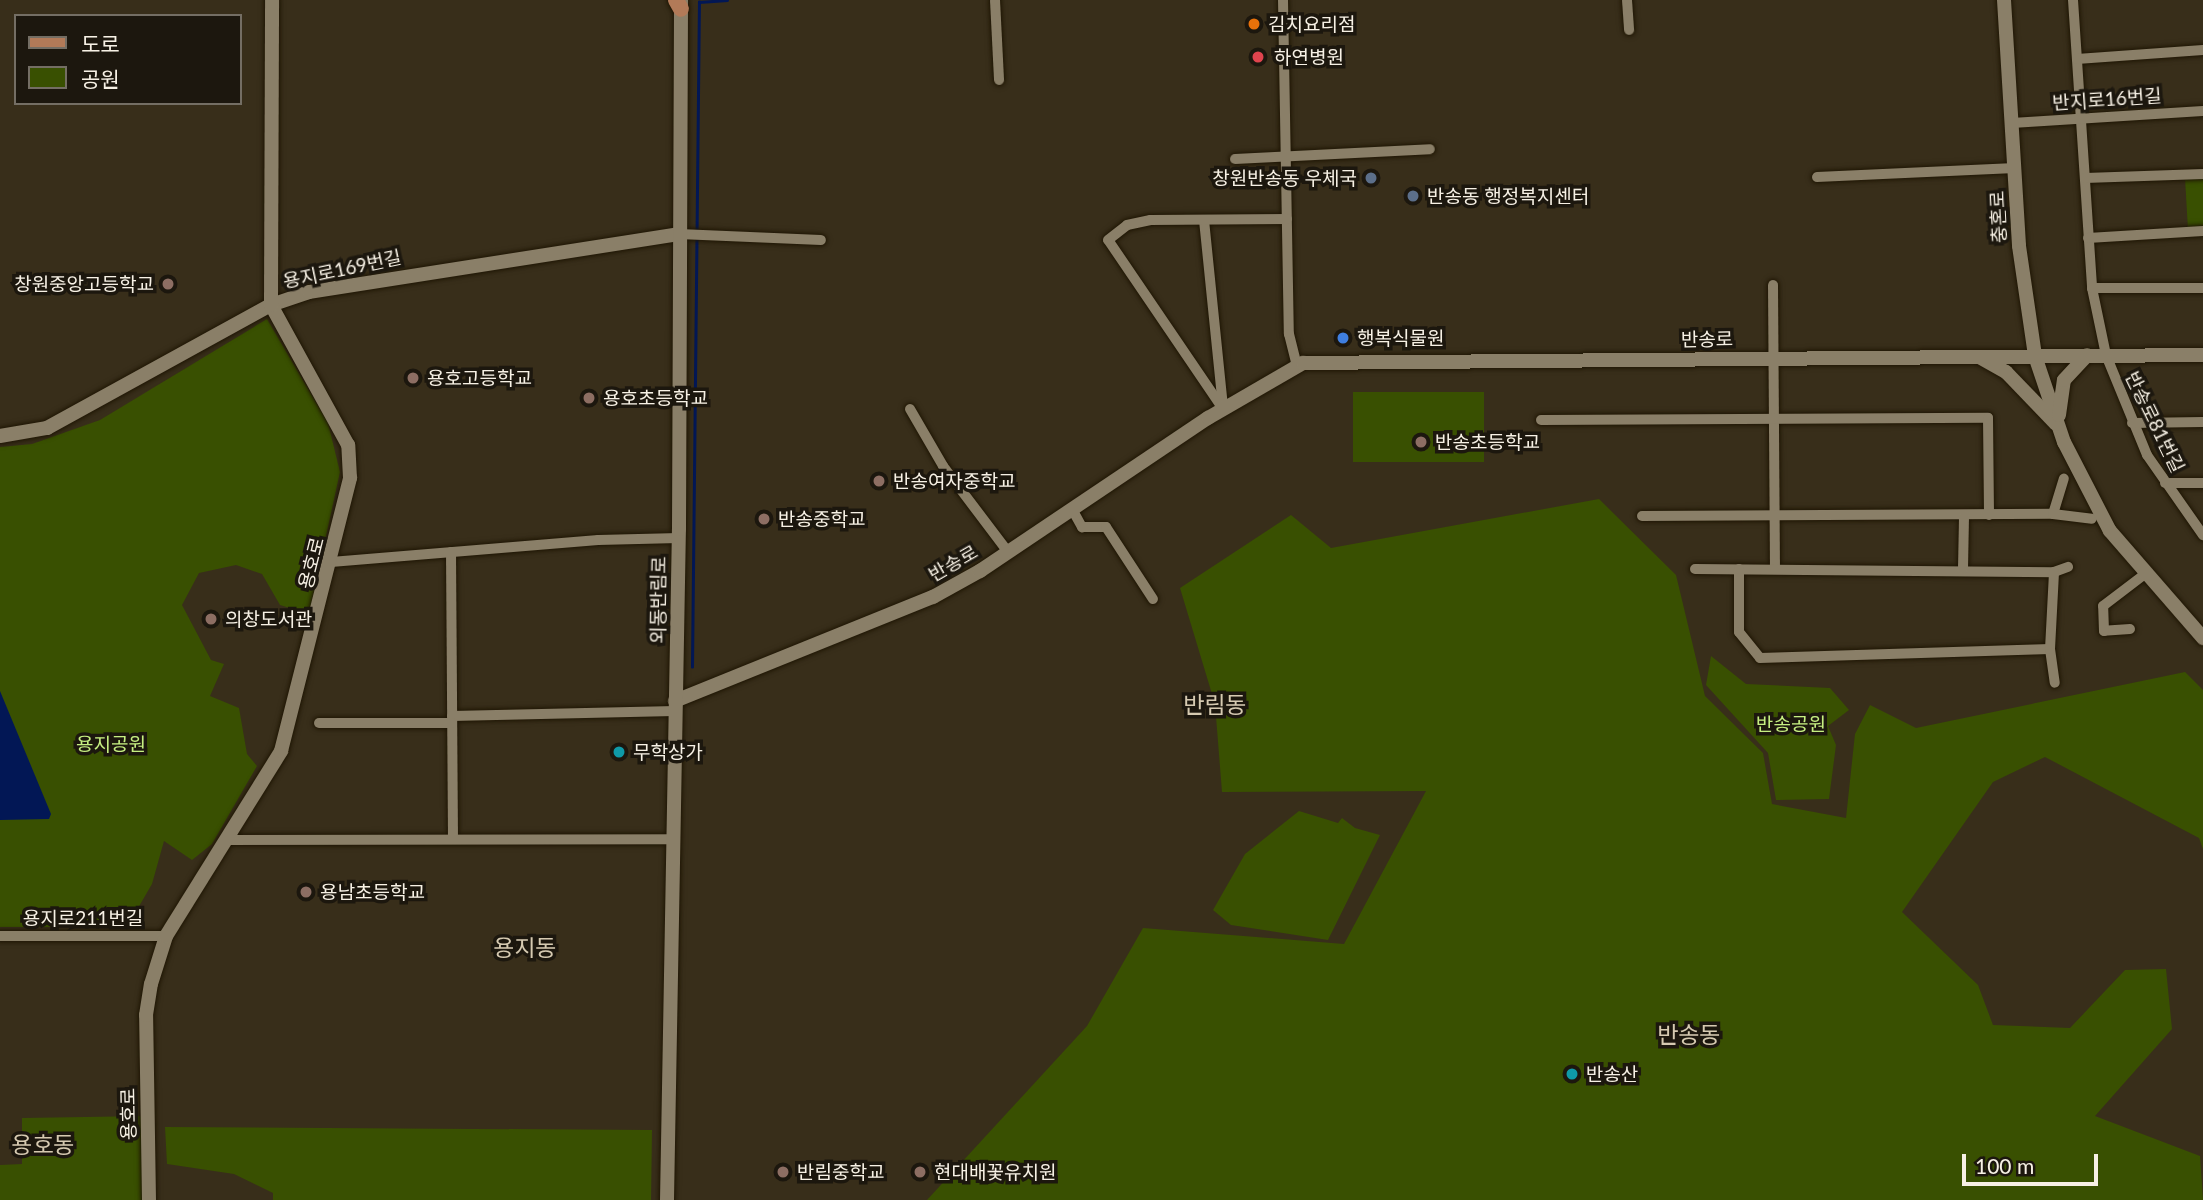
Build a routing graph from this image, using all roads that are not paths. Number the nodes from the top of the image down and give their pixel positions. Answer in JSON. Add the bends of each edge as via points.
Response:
{"nodes":[{"id":1,"x":272,"y":0,"type":"edge"},
{"id":2,"x":1283,"y":0,"type":"edge"},
{"id":3,"x":1627,"y":0,"type":"edge"},
{"id":4,"x":2004,"y":0,"type":"edge"},
{"id":5,"x":2073,"y":0,"type":"edge"},
{"id":6,"x":681,"y":2,"type":"edge"},
{"id":7,"x":995,"y":3,"type":"edge"},
{"id":8,"x":1629,"y":30,"type":"dead end"},
{"id":9,"x":2203,"y":50,"type":"edge"},
{"id":10,"x":2077,"y":59,"type":"junction"},
{"id":11,"x":999,"y":80,"type":"dead end"},
{"id":12,"x":2203,"y":111,"type":"edge"},
{"id":13,"x":2080,"y":118,"type":"junction"},
{"id":14,"x":2012,"y":123,"type":"junction"},
{"id":15,"x":1430,"y":149,"type":"dead end"},
{"id":16,"x":1284,"y":157,"type":"junction"},
{"id":17,"x":1235,"y":159,"type":"dead end"},
{"id":18,"x":2015,"y":168,"type":"junction"},
{"id":19,"x":2203,"y":174,"type":"edge"},
{"id":20,"x":1817,"y":177,"type":"dead end"},
{"id":21,"x":2085,"y":178,"type":"junction"},
{"id":22,"x":1287,"y":219,"type":"junction"},
{"id":23,"x":1204,"y":220,"type":"junction"},
{"id":24,"x":2203,"y":231,"type":"edge"},
{"id":25,"x":684,"y":234,"type":"junction"},
{"id":26,"x":2088,"y":237,"type":"junction"},
{"id":27,"x":821,"y":240,"type":"dead end"},
{"id":28,"x":1773,"y":285,"type":"dead end"},
{"id":29,"x":2092,"y":288,"type":"junction"},
{"id":30,"x":2203,"y":288,"type":"edge"},
{"id":31,"x":271,"y":304,"type":"junction"},
{"id":32,"x":2087,"y":355,"type":"junction"},
{"id":33,"x":2106,"y":355,"type":"junction"},
{"id":34,"x":2203,"y":355,"type":"edge"},
{"id":35,"x":1978,"y":356,"type":"junction"},
{"id":36,"x":2035,"y":356,"type":"junction"},
{"id":37,"x":1775,"y":358,"type":"junction"},
{"id":38,"x":1297,"y":365,"type":"junction"},
{"id":39,"x":910,"y":409,"type":"dead end"},
{"id":40,"x":1223,"y":409,"type":"junction"},
{"id":41,"x":1775,"y":419,"type":"junction"},
{"id":42,"x":1541,"y":420,"type":"dead end"},
{"id":43,"x":2203,"y":422,"type":"edge"},
{"id":44,"x":2132,"y":423,"type":"junction"},
{"id":45,"x":2059,"y":426,"type":"junction"},
{"id":46,"x":0,"y":436,"type":"edge"},
{"id":47,"x":2064,"y":479,"type":"dead end"},
{"id":48,"x":2203,"y":482,"type":"edge"},
{"id":49,"x":2165,"y":483,"type":"junction"},
{"id":50,"x":1072,"y":509,"type":"junction"},
{"id":51,"x":2053,"y":514,"type":"junction"},
{"id":52,"x":1775,"y":515,"type":"junction"},
{"id":53,"x":1964,"y":515,"type":"junction"},
{"id":54,"x":1989,"y":515,"type":"junction"},
{"id":55,"x":1642,"y":516,"type":"dead end"},
{"id":56,"x":2092,"y":519,"type":"dead end"},
{"id":57,"x":2203,"y":535,"type":"edge"},
{"id":58,"x":679,"y":538,"type":"junction"},
{"id":59,"x":451,"y":552,"type":"junction"},
{"id":60,"x":1008,"y":552,"type":"junction"},
{"id":61,"x":331,"y":562,"type":"junction"},
{"id":62,"x":2068,"y":567,"type":"dead end"},
{"id":63,"x":1695,"y":569,"type":"dead end"},
{"id":64,"x":1738,"y":569,"type":"junction"},
{"id":65,"x":1774,"y":569,"type":"junction"},
{"id":66,"x":1963,"y":569,"type":"junction"},
{"id":67,"x":2054,"y":572,"type":"junction"},
{"id":68,"x":2145,"y":574,"type":"junction"},
{"id":69,"x":1153,"y":599,"type":"dead end"},
{"id":70,"x":2130,"y":629,"type":"dead end"},
{"id":71,"x":2203,"y":638,"type":"edge"},
{"id":72,"x":2050,"y":649,"type":"junction"},
{"id":73,"x":2055,"y":683,"type":"dead end"},
{"id":74,"x":675,"y":706,"type":"junction"},
{"id":75,"x":452,"y":719,"type":"junction"},
{"id":76,"x":319,"y":723,"type":"dead end"},
{"id":77,"x":453,"y":839,"type":"junction"},
{"id":78,"x":674,"y":839,"type":"junction"},
{"id":79,"x":229,"y":840,"type":"junction"},
{"id":80,"x":0,"y":936,"type":"edge"},
{"id":81,"x":166,"y":936,"type":"junction"},
{"id":82,"x":149,"y":1200,"type":"edge"},
{"id":83,"x":667,"y":1200,"type":"edge"}],
"edges":[{"from":1,"to":31,"type":"street","name":"용호로"},
{"from":2,"to":16,"type":"street"},
{"from":3,"to":8,"type":"street"},
{"from":4,"to":14,"type":"street","name":"충혼로"},
{"from":5,"to":10,"type":"street","name":"반송로81번길"},
{"from":6,"to":25,"type":"street","name":"외동반림로"},
{"from":7,"to":11,"type":"street"},
{"from":9,"to":10,"type":"street"},
{"from":10,"to":13,"type":"street","name":"반송로81번길"},
{"from":12,"to":13,"type":"street","name":"반지로16번길"},
{"from":13,"to":14,"type":"street","name":"반지로16번길"},
{"from":13,"to":21,"type":"street","name":"반송로81번길"},
{"from":14,"to":18,"type":"street","name":"충혼로"},
{"from":15,"to":16,"type":"street"},
{"from":16,"to":17,"type":"street"},
{"from":16,"to":22,"type":"street"},
{"from":18,"to":20,"type":"street"},
{"from":18,"to":36,"type":"street","name":"충혼로","via":[[2019,246]]},
{"from":19,"to":21,"type":"street"},
{"from":21,"to":26,"type":"street","name":"반송로81번길"},
{"from":22,"to":23,"type":"street"},
{"from":22,"to":38,"type":"street","via":[[1289,334]]},
{"from":23,"to":40,"type":"street"},
{"from":23,"to":40,"type":"street","via":[[1127,225],[1108,240]]},
{"from":24,"to":26,"type":"street"},
{"from":25,"to":27,"type":"street"},
{"from":25,"to":31,"type":"street","name":"용지로169번길","via":[[355,282]]},
{"from":25,"to":58,"type":"street","name":"외동반림로"},
{"from":26,"to":29,"type":"street","name":"반송로81번길"},
{"from":28,"to":37,"type":"street"},
{"from":29,"to":30,"type":"street"},
{"from":29,"to":33,"type":"street","name":"반송로81번길"},
{"from":31,"to":46,"type":"street","name":"용지로169번길","via":[[47,429]]},
{"from":31,"to":61,"type":"street","name":"용호로","via":[[348,446],[350,478]]},
{"from":32,"to":33,"type":"street","name":"반송로"},
{"from":32,"to":36,"type":"street","name":"반송로"},
{"from":32,"to":45,"type":"street","name":"충혼로","via":[[2059,390]]},
{"from":33,"to":34,"type":"street","name":"반송로"},
{"from":33,"to":44,"type":"street","name":"반송로81번길"},
{"from":35,"to":36,"type":"street","name":"반송로"},
{"from":35,"to":37,"type":"street","name":"반송로"},
{"from":35,"to":45,"type":"street","name":"충혼로","via":[[2006,372]]},
{"from":36,"to":45,"type":"street","name":"충혼로"},
{"from":37,"to":38,"type":"street","name":"반송로"},
{"from":37,"to":41,"type":"street"},
{"from":38,"to":40,"type":"street","name":"반송로"},
{"from":39,"to":60,"type":"street","via":[[943,466]]},
{"from":40,"to":50,"type":"street","name":"반송로"},
{"from":41,"to":42,"type":"street"},
{"from":41,"to":52,"type":"street"},
{"from":41,"to":54,"type":"street","via":[[1988,418]]},
{"from":43,"to":44,"type":"street"},
{"from":44,"to":49,"type":"street","name":"반송로81번길"},
{"from":45,"to":68,"type":"street","name":"충혼로","via":[[2110,531]]},
{"from":47,"to":51,"type":"street"},
{"from":48,"to":49,"type":"street"},
{"from":49,"to":57,"type":"street","name":"반송로81번길"},
{"from":50,"to":60,"type":"street","name":"반송로"},
{"from":50,"to":69,"type":"street","via":[[1082,527],[1106,527]]},
{"from":51,"to":54,"type":"street"},
{"from":51,"to":56,"type":"street"},
{"from":52,"to":53,"type":"street"},
{"from":52,"to":55,"type":"street"},
{"from":52,"to":65,"type":"street"},
{"from":53,"to":54,"type":"street"},
{"from":53,"to":66,"type":"street"},
{"from":58,"to":59,"type":"street"},
{"from":58,"to":74,"type":"street","name":"외동반림로"},
{"from":59,"to":61,"type":"street"},
{"from":59,"to":75,"type":"street"},
{"from":60,"to":74,"type":"street","name":"반송로","via":[[933,597]]},
{"from":61,"to":79,"type":"street","name":"용호로","via":[[281,751]]},
{"from":62,"to":67,"type":"street"},
{"from":63,"to":64,"type":"street"},
{"from":64,"to":65,"type":"street"},
{"from":64,"to":72,"type":"street","via":[[1739,632],[1760,658]]},
{"from":65,"to":66,"type":"street"},
{"from":66,"to":67,"type":"street"},
{"from":67,"to":72,"type":"street"},
{"from":68,"to":70,"type":"street","via":[[2103,606],[2104,631]]},
{"from":68,"to":71,"type":"street","name":"충혼로"},
{"from":72,"to":73,"type":"street"},
{"from":74,"to":75,"type":"street"},
{"from":74,"to":78,"type":"street","name":"외동반림로"},
{"from":75,"to":76,"type":"street"},
{"from":75,"to":77,"type":"street"},
{"from":77,"to":78,"type":"street"},
{"from":77,"to":79,"type":"street"},
{"from":78,"to":83,"type":"street","name":"외동반림로"},
{"from":79,"to":81,"type":"street","name":"용호로"},
{"from":80,"to":81,"type":"street","name":"용지로211번길"},
{"from":81,"to":82,"type":"street","name":"용호로","via":[[146,1015]]}]}
